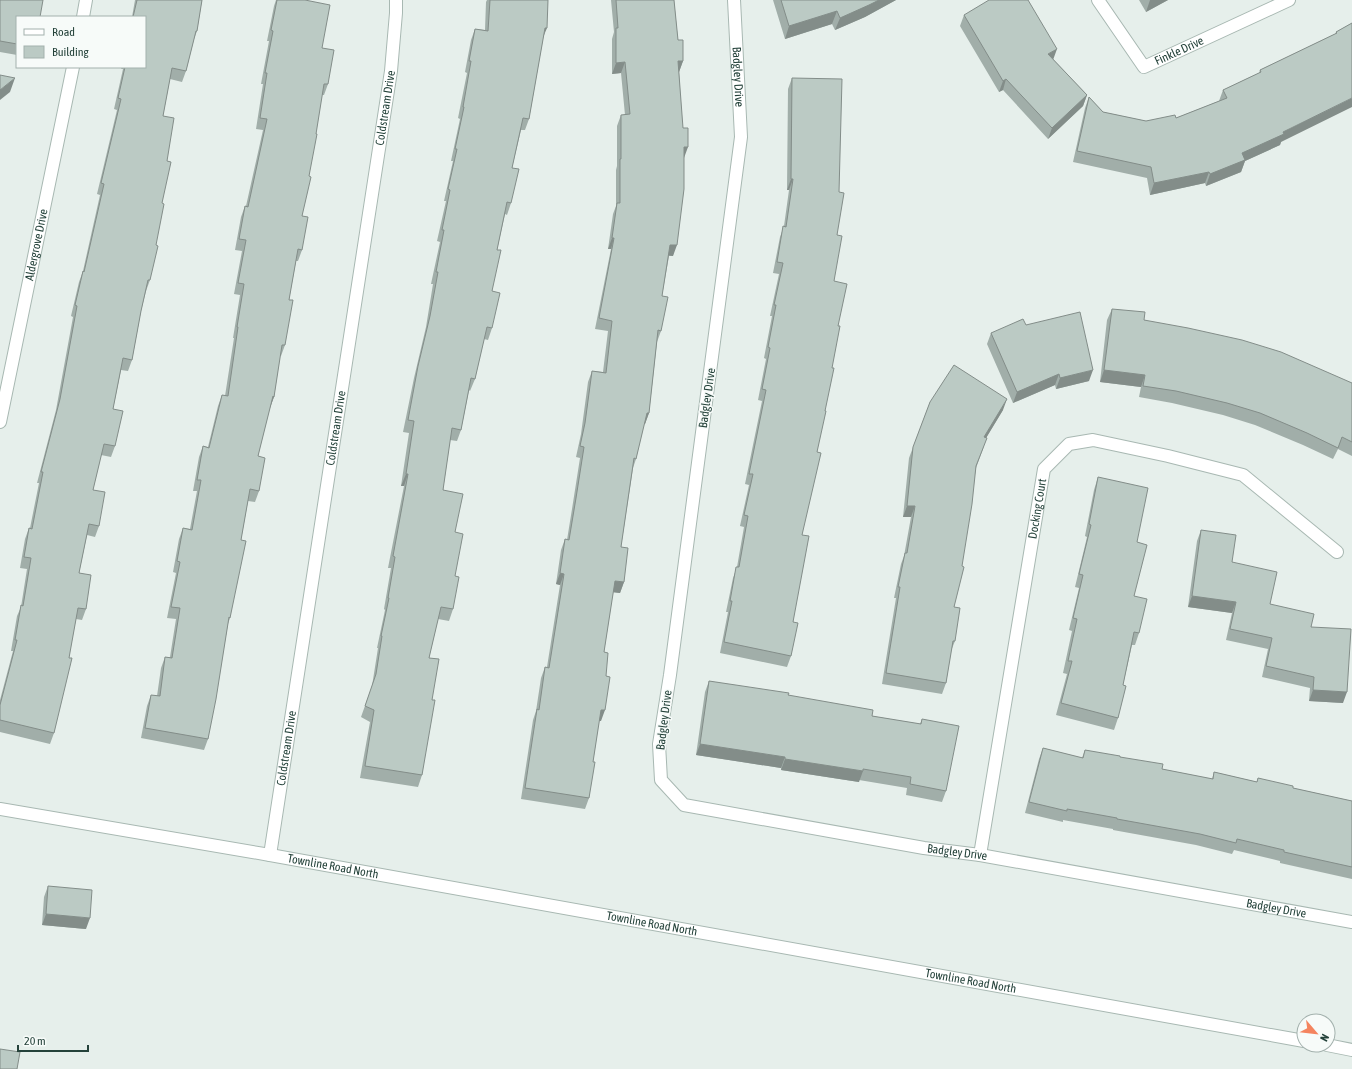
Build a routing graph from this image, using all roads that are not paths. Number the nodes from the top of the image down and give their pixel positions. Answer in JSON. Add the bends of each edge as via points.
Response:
{"nodes":[{"id":1,"x":86,"y":0,"type":"edge"},
{"id":2,"x":396,"y":0,"type":"edge"},
{"id":3,"x":734,"y":0,"type":"edge"},
{"id":4,"x":1098,"y":0,"type":"edge"},
{"id":5,"x":1289,"y":0,"type":"edge"},
{"id":6,"x":83,"y":16,"type":"edge"},
{"id":7,"x":73,"y":68,"type":"edge"},
{"id":8,"x":0,"y":422,"type":"edge"},
{"id":9,"x":1336,"y":552,"type":"dead end"},
{"id":10,"x":0,"y":808,"type":"edge"},
{"id":11,"x":270,"y":855,"type":"junction"},
{"id":12,"x":980,"y":855,"type":"junction"},
{"id":13,"x":1352,"y":922,"type":"edge"},
{"id":14,"x":1296,"y":1040,"type":"edge"},
{"id":15,"x":1336,"y":1047,"type":"edge"},
{"id":16,"x":1352,"y":1050,"type":"edge"}],
"edges":[{"from":1,"to":6,"type":"street"},
{"from":2,"to":11,"type":"street","name":"Coldstream Drive","via":[[392,71]]},
{"from":3,"to":12,"type":"street","name":"Badgley Drive","via":[[741,137],[659,744],[661,780],[684,805],[924,848]]},
{"from":4,"to":5,"type":"street","name":"Finkle Drive","via":[[1144,67]]},
{"from":7,"to":8,"type":"street","name":"Aldergrove Drive"},
{"from":9,"to":12,"type":"street","name":"Docking Court","via":[[1243,475],[1093,440],[1068,444],[1044,469]]},
{"from":10,"to":11,"type":"street","name":"Townline Road North"},
{"from":11,"to":14,"type":"street","name":"Townline Road North"},
{"from":12,"to":13,"type":"street","name":"Badgley Drive"},
{"from":15,"to":16,"type":"street"}]}
